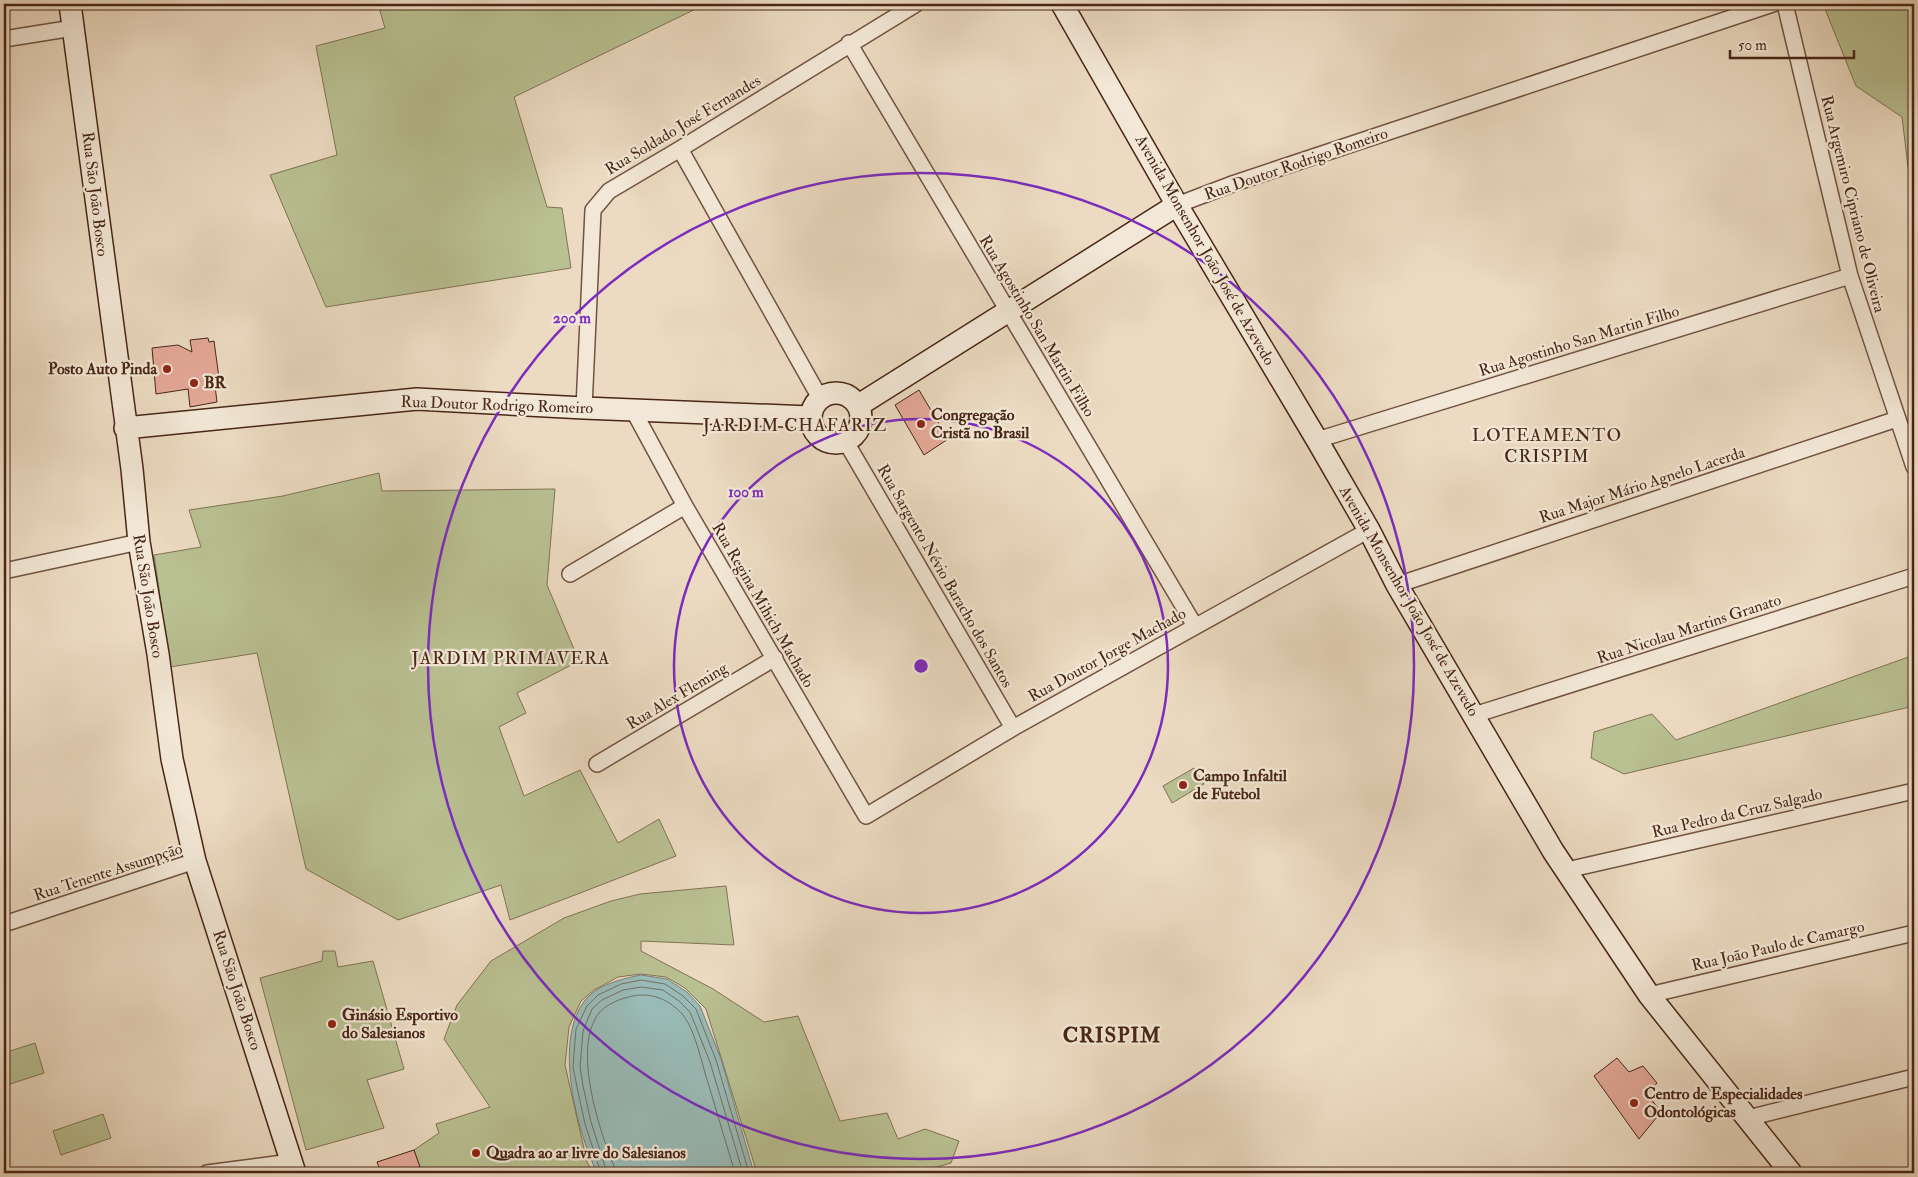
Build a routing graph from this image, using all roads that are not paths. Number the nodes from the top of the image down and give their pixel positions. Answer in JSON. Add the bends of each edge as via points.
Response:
{"nodes":[{"id":1,"x":70,"y":4,"type":"edge"},
{"id":2,"x":916,"y":4,"type":"edge"},
{"id":3,"x":1062,"y":4,"type":"edge"},
{"id":4,"x":1773,"y":4,"type":"edge"},
{"id":5,"x":1785,"y":4,"type":"edge"},
{"id":6,"x":73,"y":28,"type":"junction"},
{"id":7,"x":4,"y":38,"type":"edge"},
{"id":8,"x":849,"y":43,"type":"junction"},
{"id":9,"x":680,"y":148,"type":"junction"},
{"id":10,"x":1177,"y":204,"type":"junction"},
{"id":11,"x":1850,"y":276,"type":"junction"},
{"id":12,"x":1008,"y":312,"type":"junction"},
{"id":13,"x":820,"y":398,"type":"junction"},
{"id":14,"x":859,"y":405,"type":"junction"},
{"id":15,"x":584,"y":408,"type":"junction"},
{"id":16,"x":633,"y":410,"type":"junction"},
{"id":17,"x":810,"y":417,"type":"junction"},
{"id":18,"x":1897,"y":419,"type":"junction"},
{"id":19,"x":125,"y":428,"type":"junction"},
{"id":20,"x":1318,"y":440,"type":"junction"},
{"id":21,"x":846,"y":442,"type":"junction"},
{"id":22,"x":1914,"y":467,"type":"edge"},
{"id":23,"x":685,"y":506,"type":"junction"},
{"id":24,"x":1369,"y":530,"type":"junction"},
{"id":25,"x":138,"y":542,"type":"junction"},
{"id":26,"x":4,"y":571,"type":"edge"},
{"id":27,"x":570,"y":574,"type":"dead end"},
{"id":28,"x":1914,"y":576,"type":"edge"},
{"id":29,"x":1397,"y":586,"type":"junction"},
{"id":30,"x":1195,"y":626,"type":"junction"},
{"id":31,"x":774,"y":658,"type":"junction"},
{"id":32,"x":1474,"y":716,"type":"junction"},
{"id":33,"x":1014,"y":728,"type":"junction"},
{"id":34,"x":597,"y":764,"type":"dead end"},
{"id":35,"x":1914,"y":791,"type":"edge"},
{"id":36,"x":866,"y":816,"type":"joint"},
{"id":37,"x":195,"y":862,"type":"junction"},
{"id":38,"x":1567,"y":870,"type":"junction"},
{"id":39,"x":4,"y":924,"type":"edge"},
{"id":40,"x":1914,"y":933,"type":"edge"},
{"id":41,"x":1650,"y":995,"type":"junction"},
{"id":42,"x":1914,"y":1077,"type":"edge"},
{"id":43,"x":1748,"y":1118,"type":"junction"},
{"id":44,"x":293,"y":1167,"type":"edge"},
{"id":45,"x":207,"y":1173,"type":"edge"},
{"id":46,"x":1791,"y":1173,"type":"edge"}],
"edges":[{"from":1,"to":6,"type":"street","name":"Rua São João Bosco"},
{"from":2,"to":8,"type":"street","name":"Rua Soldado José Fernandes"},
{"from":3,"to":10,"type":"street","name":"Avenida Monsenhor João José de Azevedo"},
{"from":4,"to":10,"type":"street","name":"Rua Doutor Rodrigo Romeiro"},
{"from":5,"to":11,"type":"street","name":"Rua Argemiro Cipriano de Oliveira"},
{"from":6,"to":7,"type":"street"},
{"from":6,"to":19,"type":"street","name":"Rua São João Bosco"},
{"from":8,"to":9,"type":"street","name":"Rua Soldado José Fernandes"},
{"from":8,"to":12,"type":"street","name":"Rua Agostinho San Martin Filho"},
{"from":9,"to":13,"type":"street"},
{"from":9,"to":15,"type":"street","name":"Rua Soldado José Fernandes","via":[[609,191],[593,210]]},
{"from":10,"to":12,"type":"street","name":"Rua Doutor Rodrigo Romeiro"},
{"from":10,"to":20,"type":"street","name":"Avenida Monsenhor João José de Azevedo"},
{"from":11,"to":18,"type":"street","name":"Rua Argemiro Cipriano de Oliveira"},
{"from":11,"to":20,"type":"street","name":"Rua Agostinho San Martin Filho"},
{"from":12,"to":14,"type":"street","name":"Rua Doutor Rodrigo Romeiro"},
{"from":12,"to":30,"type":"street","name":"Rua Agostinho San Martin Filho"},
{"from":13,"to":14,"type":"street","via":[[833,392],[848,395]]},
{"from":13,"to":17,"type":"street"},
{"from":14,"to":21,"type":"street","via":[[862,419],[857,433]]},
{"from":15,"to":16,"type":"street","name":"Rua Doutor Rodrigo Romeiro"},
{"from":15,"to":19,"type":"street","name":"Rua Doutor Rodrigo Romeiro","via":[[417,399]]},
{"from":16,"to":17,"type":"street","name":"Rua Doutor Rodrigo Romeiro"},
{"from":16,"to":23,"type":"street","name":"Rua Regina Mihich Machado"},
{"from":17,"to":21,"type":"street","via":[[813,430],[821,439],[834,444]]},
{"from":18,"to":22,"type":"street","name":"Rua Argemiro Cipriano de Oliveira"},
{"from":18,"to":29,"type":"street","name":"Rua Major Mário Agnelo Lacerda"},
{"from":19,"to":25,"type":"street","name":"Rua São João Bosco"},
{"from":20,"to":24,"type":"street","name":"Avenida Monsenhor João José de Azevedo"},
{"from":21,"to":33,"type":"street","name":"Rua Sargento Névio Baracho dos Santos"},
{"from":23,"to":27,"type":"street"},
{"from":23,"to":31,"type":"street","name":"Rua Regina Mihich Machado"},
{"from":24,"to":29,"type":"street","name":"Avenida Monsenhor João José de Azevedo"},
{"from":24,"to":30,"type":"street","name":"Rua Doutor Jorge Machado"},
{"from":25,"to":26,"type":"street"},
{"from":25,"to":37,"type":"street","name":"Rua São João Bosco","via":[[172,759]]},
{"from":28,"to":32,"type":"street","name":"Rua Nicolau Martins Granato"},
{"from":29,"to":32,"type":"street","name":"Avenida Monsenhor João José de Azevedo"},
{"from":30,"to":33,"type":"street","name":"Rua Doutor Jorge Machado"},
{"from":31,"to":34,"type":"street","name":"Rua Alex Fleming"},
{"from":31,"to":36,"type":"street","name":"Rua Regina Mihich Machado"},
{"from":32,"to":38,"type":"street","name":"Avenida Monsenhor João José de Azevedo"},
{"from":33,"to":36,"type":"street","name":"Rua Doutor Jorge Machado"},
{"from":35,"to":38,"type":"street","name":"Rua Pedro da Cruz Salgado"},
{"from":37,"to":39,"type":"street","name":"Rua Tenente Assumpção"},
{"from":37,"to":44,"type":"street","name":"Rua São João Bosco"},
{"from":38,"to":41,"type":"street","name":"Avenida Monsenhor João José de Azevedo"},
{"from":40,"to":41,"type":"street","name":"Rua João Paulo de Camargo"},
{"from":41,"to":43,"type":"street","name":"Avenida Monsenhor João José de Azevedo"},
{"from":42,"to":43,"type":"street"},
{"from":43,"to":46,"type":"street","name":"Avenida Monsenhor João José de Azevedo"},
{"from":44,"to":45,"type":"street"}]}
